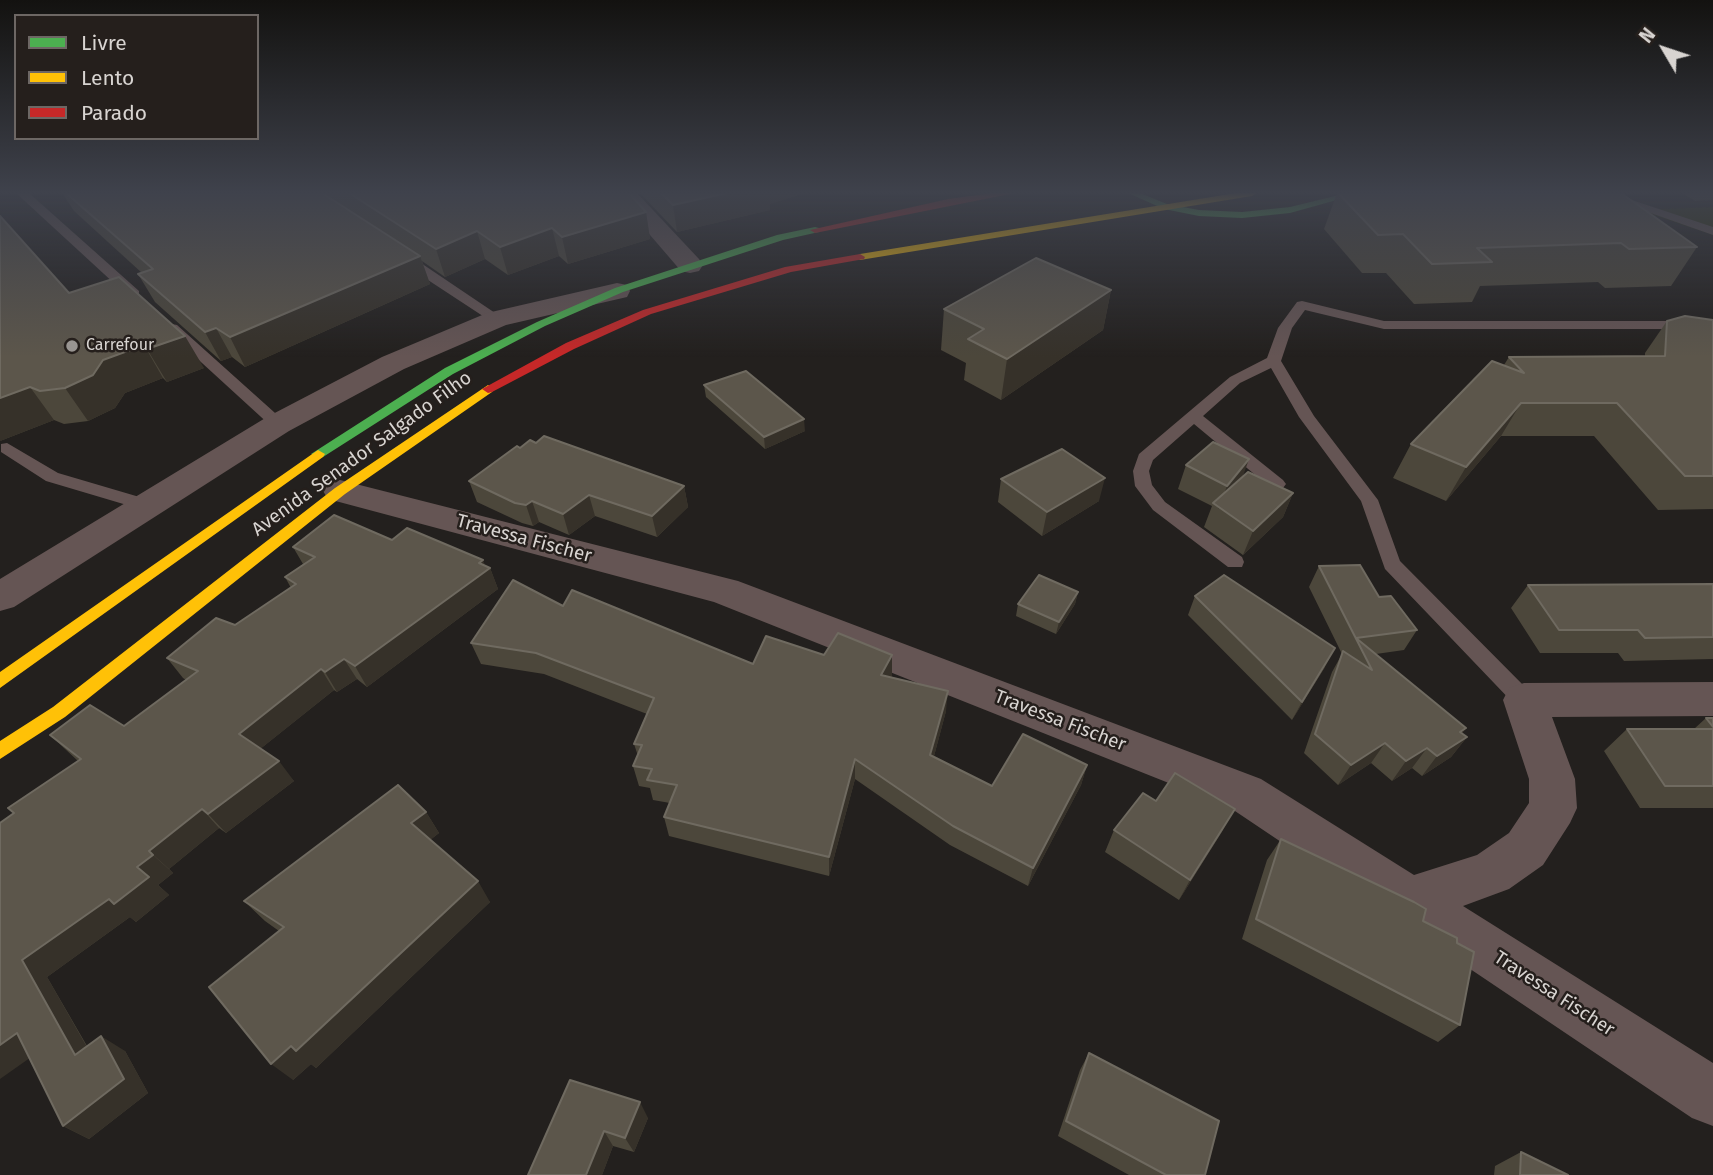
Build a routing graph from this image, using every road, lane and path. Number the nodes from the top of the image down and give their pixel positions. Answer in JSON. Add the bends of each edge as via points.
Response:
{"nodes":[{"id":1,"x":83,"y":248,"type":"edge"},
{"id":2,"x":388,"y":248,"type":"edge"},
{"id":3,"x":675,"y":248,"type":"edge"},
{"id":4,"x":747,"y":248,"type":"edge"},
{"id":5,"x":915,"y":248,"type":"edge"},
{"id":6,"x":691,"y":265,"type":"junction"},
{"id":7,"x":619,"y":290,"type":"junction"},
{"id":8,"x":145,"y":304,"type":"edge"},
{"id":9,"x":497,"y":319,"type":"junction"},
{"id":10,"x":165,"y":322,"type":"edge"},
{"id":11,"x":1713,"y":325,"type":"edge"},
{"id":12,"x":1274,"y":361,"type":"junction"},
{"id":13,"x":1194,"y":416,"type":"junction"},
{"id":14,"x":278,"y":424,"type":"junction"},
{"id":15,"x":7,"y":447,"type":"dead end"},
{"id":16,"x":1277,"y":484,"type":"edge"},
{"id":17,"x":341,"y":491,"type":"junction"},
{"id":18,"x":147,"y":505,"type":"junction"},
{"id":19,"x":1235,"y":562,"type":"dead end"},
{"id":20,"x":0,"y":597,"type":"edge"},
{"id":21,"x":0,"y":681,"type":"edge"},
{"id":22,"x":1713,"y":699,"type":"edge"},
{"id":23,"x":1524,"y":700,"type":"junction"},
{"id":24,"x":0,"y":751,"type":"edge"},
{"id":25,"x":1409,"y":900,"type":"junction"},
{"id":26,"x":1713,"y":1097,"type":"edge"}],
"edges":[{"from":1,"to":8,"type":"lane"},
{"from":2,"to":9,"type":"lane"},
{"from":3,"to":6,"type":"street"},
{"from":4,"to":6,"type":"main road","name":"Avenida Senador Salgado Filho"},
{"from":5,"to":17,"type":"main road","name":"Avenida Senador Salgado Filho","via":[[789,269],[647,312],[482,392]]},
{"from":6,"to":7,"type":"main road","name":"Avenida Senador Salgado Filho"},
{"from":7,"to":9,"type":"street"},
{"from":7,"to":21,"type":"main road","name":"Avenida Senador Salgado Filho","via":[[449,371],[340,440]]},
{"from":9,"to":14,"type":"street","via":[[393,363]]},
{"from":10,"to":14,"type":"lane"},
{"from":11,"to":12,"type":"lane","via":[[1384,325],[1302,305],[1285,328]]},
{"from":12,"to":13,"type":"lane","via":[[1235,380]]},
{"from":12,"to":23,"type":"lane","via":[[1307,417],[1369,500],[1392,564]]},
{"from":13,"to":16,"type":"lane"},
{"from":13,"to":19,"type":"lane","via":[[1145,458],[1141,471],[1144,486],[1159,506]]},
{"from":14,"to":18,"type":"street"},
{"from":15,"to":18,"type":"lane","via":[[52,477]]},
{"from":17,"to":24,"type":"main road","name":"Avenida Senador Salgado Filho","via":[[59,712]]},
{"from":17,"to":25,"type":"street","name":"Travessa Fischer","via":[[737,596],[1245,793]]},
{"from":18,"to":20,"type":"street"},
{"from":22,"to":23,"type":"street"},
{"from":23,"to":25,"type":"street","via":[[1552,779],[1553,808],[1526,849],[1491,873]]},
{"from":25,"to":26,"type":"street","name":"Travessa Fischer"}]}
